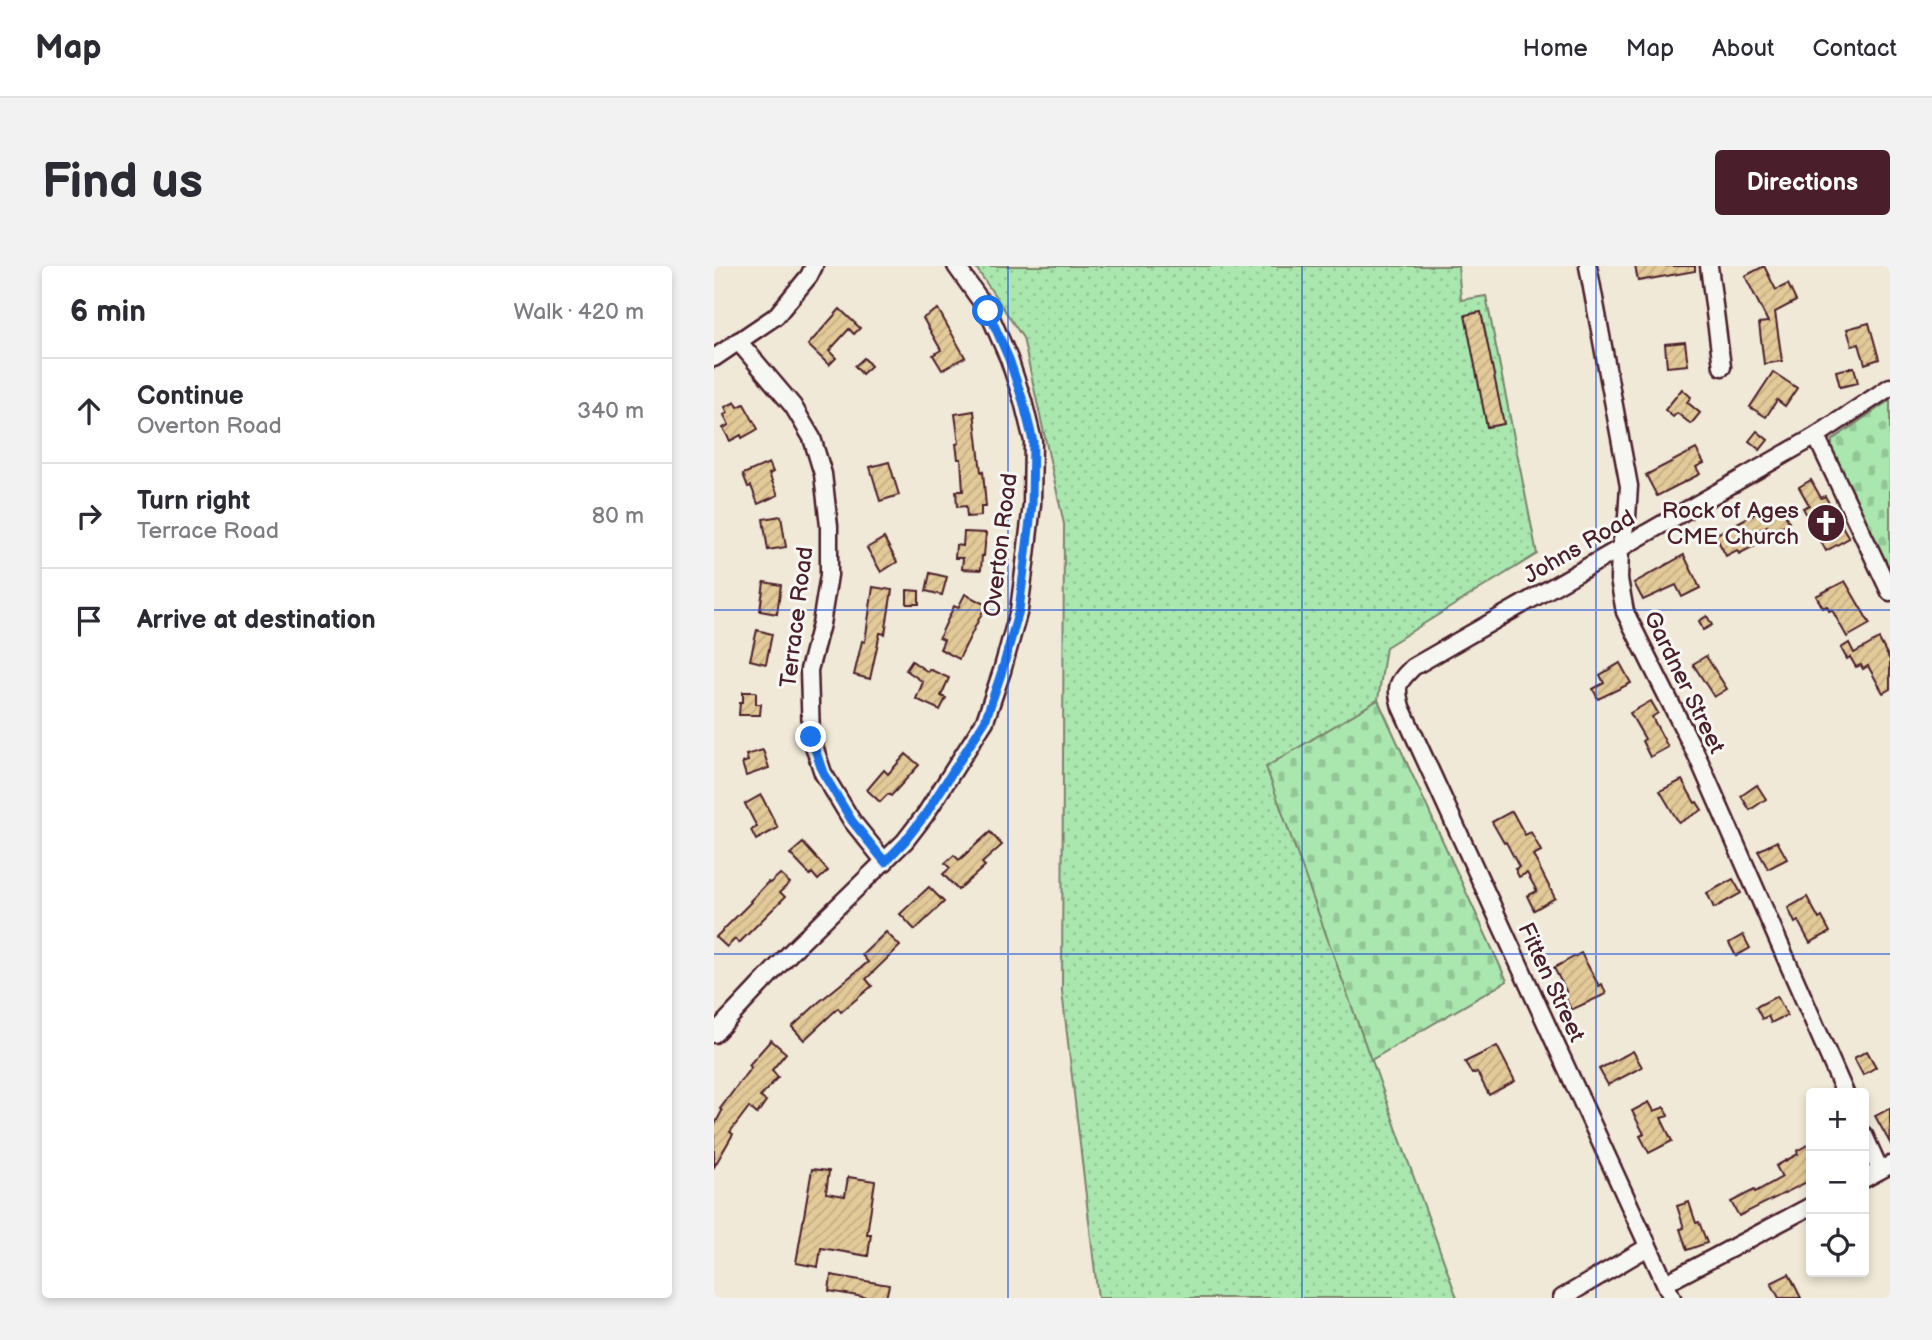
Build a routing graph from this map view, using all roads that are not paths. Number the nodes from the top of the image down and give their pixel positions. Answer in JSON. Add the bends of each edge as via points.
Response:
{"nodes":[{"id":1,"x":814,"y":266,"type":"edge"},
{"id":2,"x":956,"y":266,"type":"edge"},
{"id":3,"x":1588,"y":266,"type":"edge"},
{"id":4,"x":1709,"y":266,"type":"edge"},
{"id":5,"x":738,"y":341,"type":"junction"},
{"id":6,"x":714,"y":358,"type":"edge"},
{"id":7,"x":1721,"y":367,"type":"dead end"},
{"id":8,"x":1890,"y":387,"type":"edge"},
{"id":9,"x":1816,"y":436,"type":"junction"},
{"id":10,"x":1620,"y":550,"type":"junction"},
{"id":11,"x":1890,"y":592,"type":"edge"},
{"id":12,"x":1399,"y":682,"type":"joint"},
{"id":13,"x":885,"y":862,"type":"junction"},
{"id":14,"x":714,"y":1034,"type":"edge"},
{"id":15,"x":1843,"y":1088,"type":"edge"},
{"id":16,"x":1869,"y":1143,"type":"edge"},
{"id":17,"x":1885,"y":1167,"type":"edge"},
{"id":18,"x":1869,"y":1176,"type":"edge"},
{"id":19,"x":1806,"y":1209,"type":"edge"},
{"id":20,"x":1648,"y":1247,"type":"junction"},
{"id":21,"x":1669,"y":1291,"type":"edge"},
{"id":22,"x":1562,"y":1298,"type":"edge"}],
"edges":[{"from":1,"to":5,"type":"street","via":[[776,316]]},
{"from":2,"to":13,"type":"street","name":"Overton Road","via":[[988,311],[1009,359],[1033,441],[1026,564],[1019,610],[985,721],[925,815]]},
{"from":3,"to":10,"type":"street","name":"Gardner Street","via":[[1629,486]]},
{"from":4,"to":7,"type":"street"},
{"from":5,"to":6,"type":"street"},
{"from":5,"to":13,"type":"street","name":"Terrace Road","via":[[793,406],[812,438],[823,474],[829,575],[809,670],[811,737],[823,773],[852,821]]},
{"from":8,"to":9,"type":"street","name":"Johns Road"},
{"from":9,"to":10,"type":"street","name":"Johns Road"},
{"from":9,"to":11,"type":"street"},
{"from":10,"to":12,"type":"street","name":"Johns Road","via":[[1413,667]]},
{"from":10,"to":15,"type":"street","name":"Gardner Street","via":[[1625,612],[1698,758]]},
{"from":12,"to":20,"type":"street","name":"Fitten Street","via":[[1401,707]]},
{"from":13,"to":14,"type":"street","name":"Overton Road"},
{"from":16,"to":17,"type":"street"},
{"from":17,"to":18,"type":"street"},
{"from":19,"to":21,"type":"street"},
{"from":20,"to":21,"type":"street","name":"Fitten Street"},
{"from":20,"to":22,"type":"street"}]}
